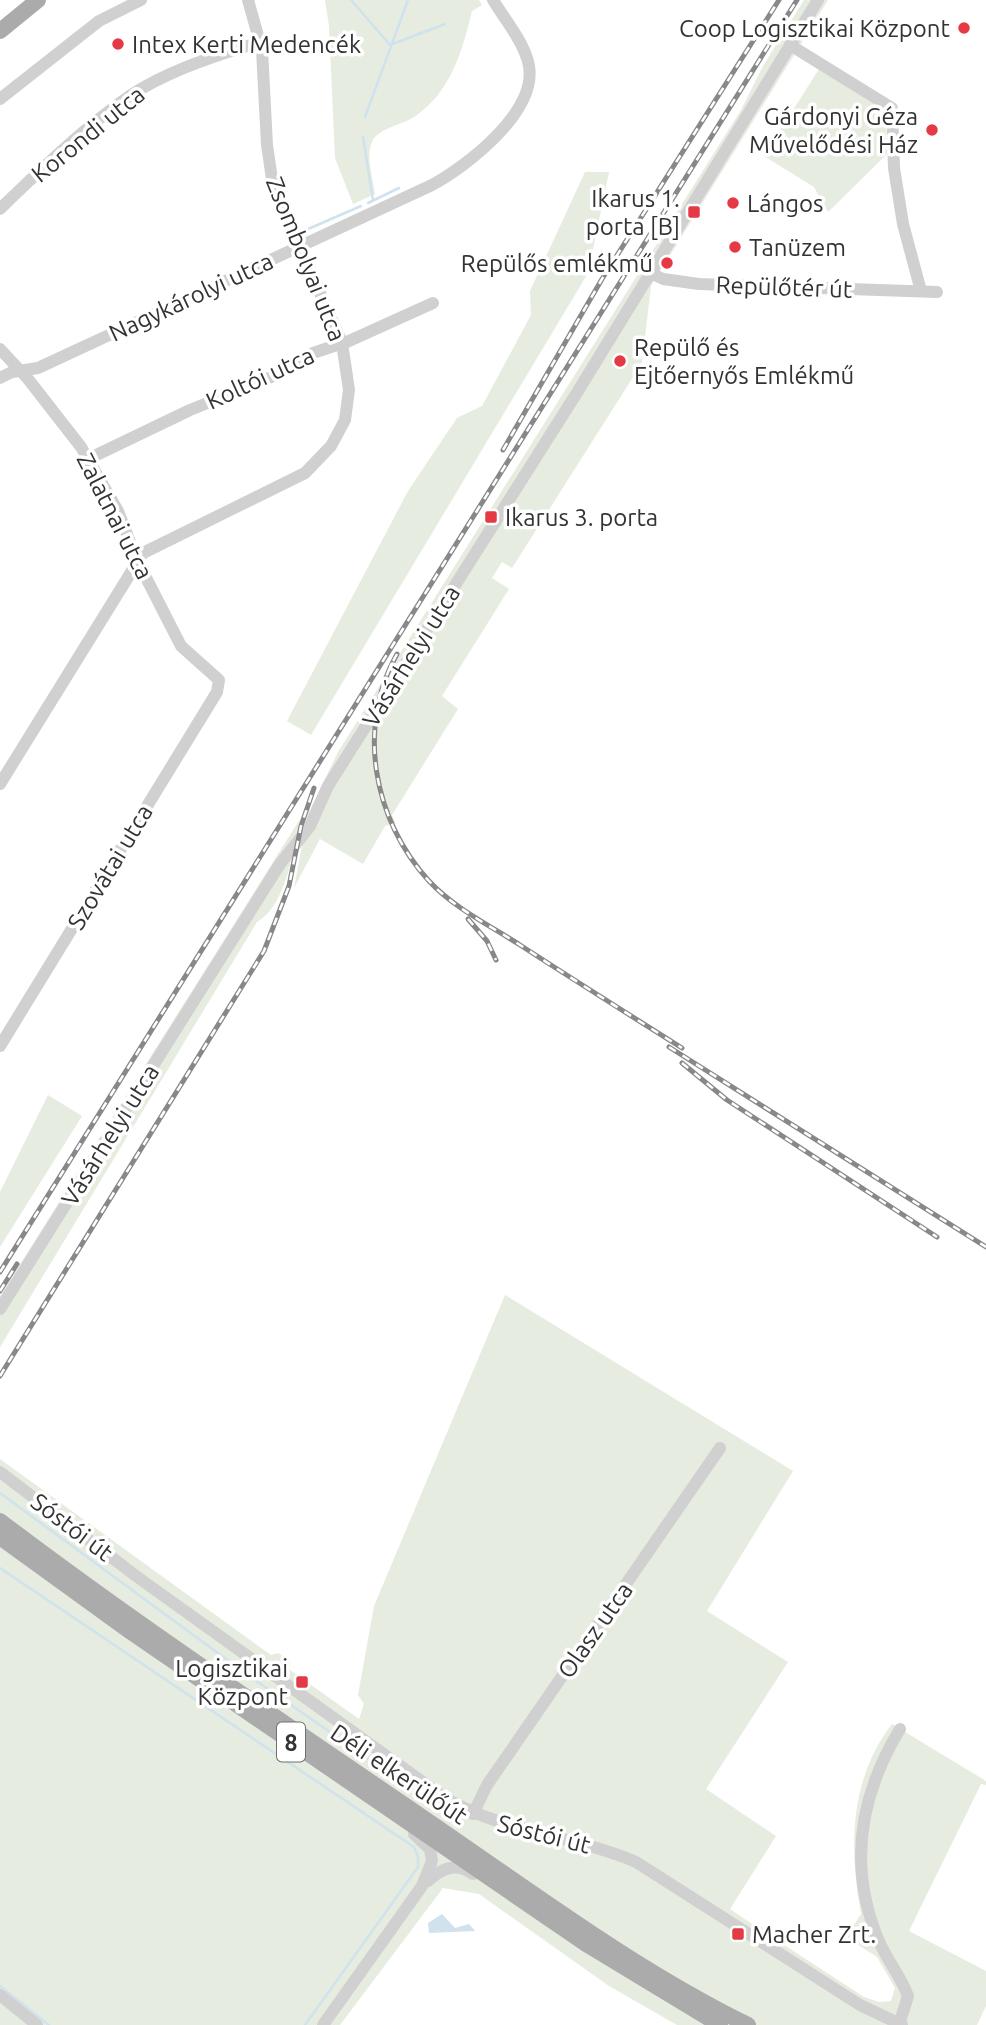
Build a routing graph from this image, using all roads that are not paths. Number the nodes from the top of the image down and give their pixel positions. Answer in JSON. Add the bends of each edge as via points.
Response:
{"nodes":[{"id":1,"x":38,"y":0,"type":"edge"},
{"id":2,"x":141,"y":0,"type":"edge"},
{"id":3,"x":248,"y":0,"type":"edge"},
{"id":4,"x":493,"y":0,"type":"edge"},
{"id":5,"x":818,"y":0,"type":"edge"},
{"id":6,"x":0,"y":31,"type":"edge"},
{"id":7,"x":261,"y":41,"type":"junction"},
{"id":8,"x":790,"y":45,"type":"junction"},
{"id":9,"x":0,"y":99,"type":"edge"},
{"id":10,"x":0,"y":209,"type":"edge"},
{"id":11,"x":298,"y":247,"type":"junction"},
{"id":12,"x":649,"y":272,"type":"junction"},
{"id":13,"x":921,"y":291,"type":"junction"},
{"id":14,"x":937,"y":292,"type":"dead end"},
{"id":15,"x":433,"y":303,"type":"dead end"},
{"id":16,"x":342,"y":343,"type":"junction"},
{"id":17,"x":0,"y":349,"type":"edge"},
{"id":18,"x":19,"y":370,"type":"junction"},
{"id":19,"x":0,"y":378,"type":"edge"},
{"id":20,"x":88,"y":459,"type":"junction"},
{"id":21,"x":137,"y":561,"type":"junction"},
{"id":22,"x":219,"y":687,"type":"joint"},
{"id":23,"x":0,"y":784,"type":"edge"},
{"id":24,"x":0,"y":1046,"type":"edge"},
{"id":25,"x":0,"y":1309,"type":"edge"},
{"id":26,"x":720,"y":1448,"type":"dead end"},
{"id":27,"x":0,"y":1472,"type":"edge"},
{"id":28,"x":0,"y":1521,"type":"edge"},
{"id":29,"x":0,"y":1537,"type":"edge"},
{"id":30,"x":900,"y":1729,"type":"dead end"},
{"id":31,"x":380,"y":1803,"type":"junction"},
{"id":32,"x":473,"y":1814,"type":"junction"},
{"id":33,"x":422,"y":1886,"type":"junction"},
{"id":34,"x":521,"y":1898,"type":"junction"},
{"id":35,"x":0,"y":1995,"type":"edge"},
{"id":36,"x":37,"y":2025,"type":"edge"},
{"id":37,"x":323,"y":2025,"type":"edge"},
{"id":38,"x":720,"y":2025,"type":"edge"},
{"id":39,"x":748,"y":2025,"type":"edge"},
{"id":40,"x":900,"y":2025,"type":"edge"}],
"edges":[{"from":1,"to":6,"type":"main road"},
{"from":2,"to":9,"type":"street","via":[[99,21]]},
{"from":3,"to":7,"type":"street","name":"Zsombolyai utca"},
{"from":4,"to":11,"type":"street","name":"Nagykárolyi utca","via":[[525,53],[530,74],[523,96],[492,142],[449,176]]},
{"from":5,"to":8,"type":"street","name":"Vásárhelyi utca"},
{"from":7,"to":10,"type":"street","name":"Korondi utca","via":[[215,56],[131,95]]},
{"from":7,"to":11,"type":"street","name":"Zsombolyai utca","via":[[269,168]]},
{"from":8,"to":12,"type":"street","name":"Vásárhelyi utca"},
{"from":8,"to":13,"type":"street","via":[[892,108],[894,168]]},
{"from":11,"to":16,"type":"street","name":"Zsombolyai utca"},
{"from":11,"to":18,"type":"street","name":"Nagykárolyi utca","via":[[38,368]]},
{"from":12,"to":13,"type":"street","name":"Repülőtér út","via":[[663,279],[699,284]]},
{"from":12,"to":25,"type":"street","name":"Vásárhelyi utca","via":[[328,786],[310,825],[275,872]]},
{"from":13,"to":14,"type":"street","name":"Repülőtér út"},
{"from":15,"to":16,"type":"street","name":"Koltói utca"},
{"from":16,"to":20,"type":"street","name":"Koltói utca"},
{"from":16,"to":21,"type":"street","name":"Zsombolyai utca","via":[[348,405],[340,433],[319,460],[284,485],[149,548]]},
{"from":17,"to":18,"type":"street","name":"Zalatnai utca"},
{"from":18,"to":19,"type":"street","name":"Nagykárolyi utca"},
{"from":18,"to":20,"type":"street","name":"Zalatnai utca"},
{"from":20,"to":21,"type":"street","name":"Zalatnai utca","via":[[125,525]]},
{"from":21,"to":22,"type":"street","name":"Zalatnai utca","via":[[181,646],[215,674]]},
{"from":21,"to":23,"type":"street","name":"Zsombolyai utca"},
{"from":22,"to":24,"type":"street","name":"Szovátai utca"},
{"from":26,"to":32,"type":"street","name":"Olasz utca","via":[[487,1785]]},
{"from":27,"to":32,"type":"street","name":"Sóstói út","via":[[367,1744]]},
{"from":28,"to":39,"type":"main road","name":"Déli elkerülőút","number":"8","via":[[146,1628],[594,1934],[676,1987]]},
{"from":29,"to":31,"type":"main road","name":"Déli elkerülőút","number":"8"},
{"from":30,"to":40,"type":"street","via":[[873,1783],[860,1855],[874,1930],[908,1996]]},
{"from":31,"to":33,"type":"street","via":[[430,1849],[432,1861]]},
{"from":31,"to":34,"type":"main road","name":"Déli elkerülőút","number":"8"},
{"from":32,"to":40,"type":"street","name":"Sóstói út","via":[[636,1862],[860,2005]]},
{"from":33,"to":34,"type":"street","via":[[442,1870],[460,1867]]},
{"from":33,"to":37,"type":"street"},
{"from":34,"to":38,"type":"main road","name":"Déli elkerülőút","number":"8","via":[[654,1988]]},
{"from":35,"to":36,"type":"street"}]}
